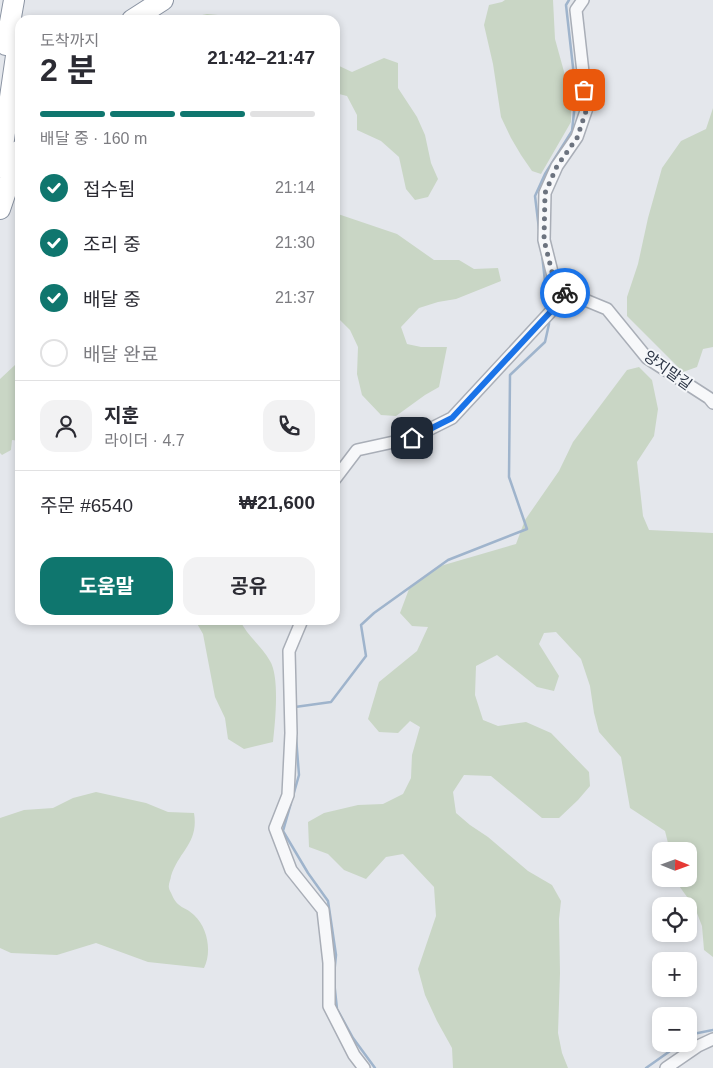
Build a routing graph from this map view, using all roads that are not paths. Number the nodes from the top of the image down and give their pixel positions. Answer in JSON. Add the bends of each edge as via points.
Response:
{"nodes":[{"id":1,"x":14,"y":0,"type":"edge"},
{"id":2,"x":25,"y":0,"type":"edge"},
{"id":3,"x":163,"y":0,"type":"edge"},
{"id":4,"x":583,"y":0,"type":"edge"},
{"id":5,"x":22,"y":15,"type":"edge"},
{"id":6,"x":140,"y":15,"type":"edge"},
{"id":7,"x":15,"y":63,"type":"edge"},
{"id":8,"x":0,"y":80,"type":"edge"},
{"id":9,"x":15,"y":164,"type":"edge"},
{"id":10,"x":0,"y":167,"type":"edge"},
{"id":11,"x":0,"y":208,"type":"edge"},
{"id":12,"x":567,"y":294,"type":"junction"},
{"id":13,"x":713,"y":403,"type":"edge"},
{"id":14,"x":340,"y":472,"type":"edge"},
{"id":15,"x":300,"y":625,"type":"edge"},
{"id":16,"x":713,"y":1039,"type":"edge"},
{"id":17,"x":364,"y":1068,"type":"edge"},
{"id":18,"x":666,"y":1068,"type":"edge"}],
"edges":[{"from":1,"to":8,"type":"highway"},
{"from":2,"to":5,"type":"highway"},
{"from":3,"to":6,"type":"highway"},
{"from":4,"to":12,"type":"street","via":[[576,10],[587,108],[577,138],[557,166],[545,193],[544,240],[556,288]]},
{"from":7,"to":10,"type":"highway"},
{"from":9,"to":11,"type":"highway"},
{"from":12,"to":13,"type":"street","name":"양지말길","via":[[607,309],[647,358]]},
{"from":12,"to":14,"type":"street","via":[[452,418],[412,438],[357,450]]},
{"from":15,"to":17,"type":"street","via":[[289,651],[291,733],[288,795],[275,828],[292,870],[322,910],[329,963],[329,1006]]},
{"from":16,"to":18,"type":"street"}]}
